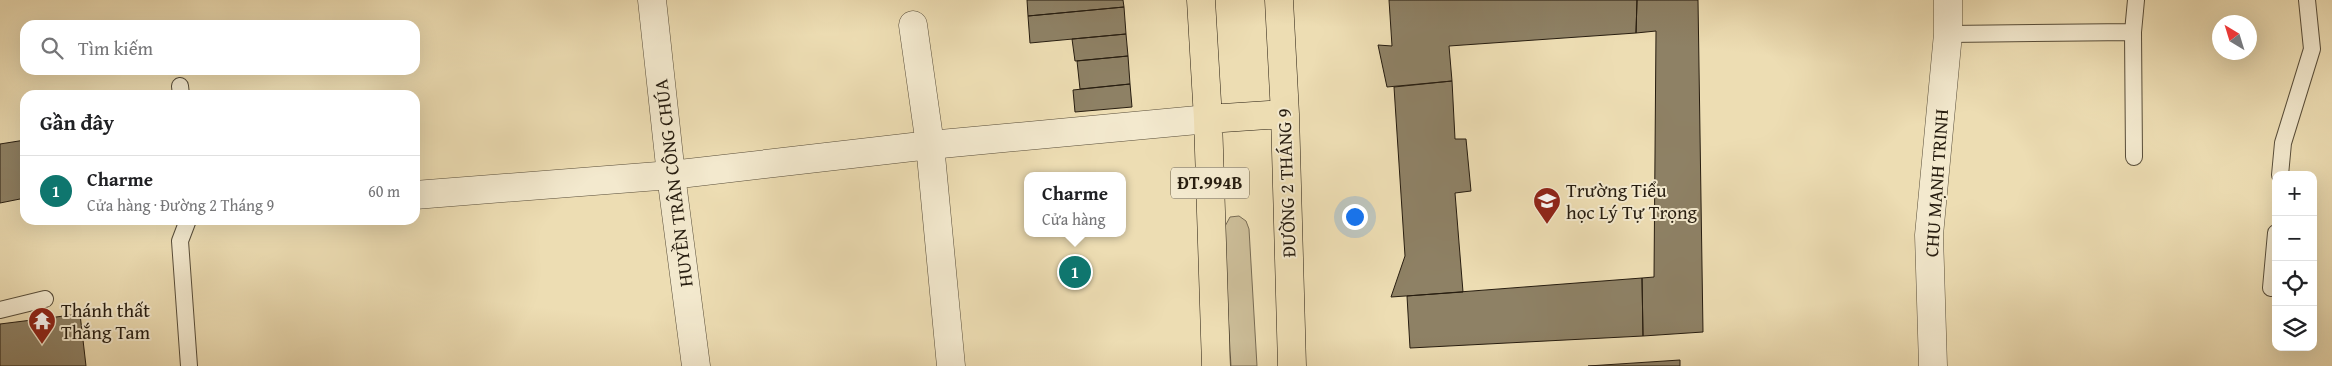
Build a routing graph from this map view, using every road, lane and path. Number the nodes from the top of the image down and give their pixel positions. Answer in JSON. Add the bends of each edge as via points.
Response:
{"nodes":[{"id":1,"x":652,"y":0,"type":"edge"},
{"id":2,"x":1201,"y":0,"type":"edge"},
{"id":3,"x":1279,"y":0,"type":"edge"},
{"id":4,"x":1948,"y":0,"type":"edge"},
{"id":5,"x":2136,"y":0,"type":"edge"},
{"id":6,"x":2307,"y":0,"type":"edge"},
{"id":7,"x":912,"y":25,"type":"dead end"},
{"id":8,"x":2133,"y":32,"type":"junction"},
{"id":9,"x":1948,"y":34,"type":"junction"},
{"id":10,"x":1285,"y":114,"type":"junction"},
{"id":11,"x":1208,"y":119,"type":"junction"},
{"id":12,"x":930,"y":145,"type":"junction"},
{"id":13,"x":2134,"y":157,"type":"dead end"},
{"id":14,"x":2280,"y":171,"type":"edge"},
{"id":15,"x":671,"y":175,"type":"junction"},
{"id":16,"x":420,"y":196,"type":"edge"},
{"id":17,"x":186,"y":225,"type":"edge"},
{"id":18,"x":2273,"y":261,"type":"edge"},
{"id":19,"x":2271,"y":288,"type":"dead end"},
{"id":20,"x":45,"y":299,"type":"dead end"},
{"id":21,"x":0,"y":310,"type":"edge"},
{"id":22,"x":189,"y":366,"type":"edge"},
{"id":23,"x":696,"y":366,"type":"edge"},
{"id":24,"x":951,"y":366,"type":"edge"},
{"id":25,"x":1216,"y":366,"type":"edge"},
{"id":26,"x":1292,"y":366,"type":"edge"},
{"id":27,"x":1933,"y":366,"type":"edge"}],
"edges":[{"from":1,"to":15,"type":"street","name":"HUYỀN TRÂN CÔNG CHÚA"},
{"from":2,"to":11,"type":"main road","number":"ĐT.994B"},
{"from":3,"to":10,"type":"main road","name":"ĐƯỜNG 2 THÁNG 9"},
{"from":4,"to":9,"type":"street","name":"CHU MẠNH TRINH"},
{"from":5,"to":8,"type":"lane"},
{"from":6,"to":14,"type":"lane","via":[[2312,49],[2283,143]]},
{"from":7,"to":12,"type":"street"},
{"from":8,"to":9,"type":"lane"},
{"from":8,"to":13,"type":"lane"},
{"from":9,"to":27,"type":"street","name":"CHU MẠNH TRINH","via":[[1929,235]]},
{"from":10,"to":11,"type":"main road"},
{"from":10,"to":26,"type":"main road","name":"ĐƯỜNG 2 THÁNG 9"},
{"from":11,"to":12,"type":"street"},
{"from":11,"to":25,"type":"main road","number":"ĐT.994B"},
{"from":12,"to":15,"type":"street"},
{"from":12,"to":24,"type":"street"},
{"from":15,"to":16,"type":"street"},
{"from":15,"to":23,"type":"street","name":"HUYỀN TRÂN CÔNG CHÚA"},
{"from":17,"to":22,"type":"lane","via":[[180,241]]},
{"from":18,"to":19,"type":"lane"},
{"from":20,"to":21,"type":"lane"}]}
